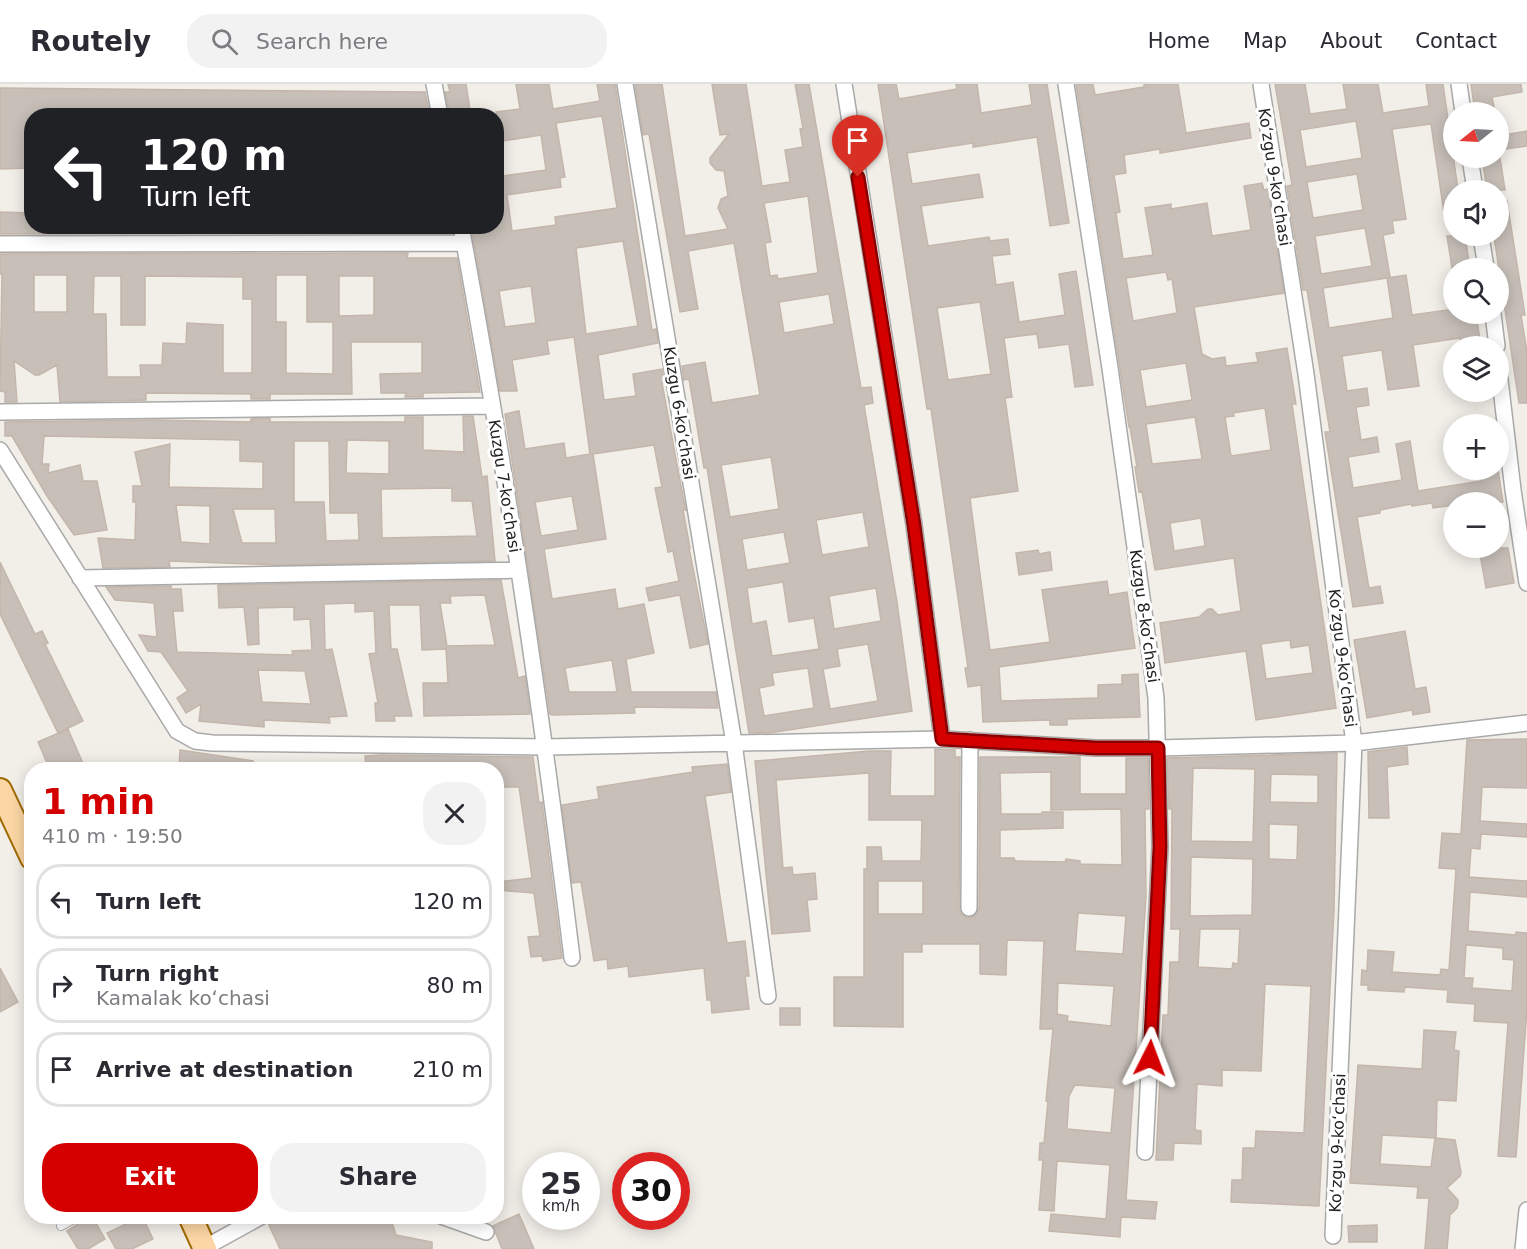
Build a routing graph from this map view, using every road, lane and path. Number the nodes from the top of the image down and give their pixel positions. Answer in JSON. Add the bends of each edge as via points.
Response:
{"nodes":[{"id":1,"x":434,"y":84,"type":"edge"},
{"id":2,"x":625,"y":84,"type":"edge"},
{"id":3,"x":844,"y":84,"type":"edge"},
{"id":4,"x":1066,"y":84,"type":"edge"},
{"id":5,"x":1261,"y":84,"type":"edge"},
{"id":6,"x":1459,"y":84,"type":"edge"},
{"id":7,"x":1462,"y":102,"type":"edge"},
{"id":8,"x":438,"y":108,"type":"edge"},
{"id":9,"x":462,"y":234,"type":"edge"},
{"id":10,"x":464,"y":243,"type":"junction"},
{"id":11,"x":0,"y":244,"type":"edge"},
{"id":12,"x":1505,"y":402,"type":"edge"},
{"id":13,"x":492,"y":406,"type":"junction"},
{"id":14,"x":0,"y":412,"type":"edge"},
{"id":15,"x":0,"y":450,"type":"edge"},
{"id":16,"x":1520,"y":489,"type":"edge"},
{"id":17,"x":518,"y":570,"type":"junction"},
{"id":18,"x":80,"y":578,"type":"junction"},
{"id":19,"x":1527,"y":583,"type":"edge"},
{"id":20,"x":1527,"y":723,"type":"edge"},
{"id":21,"x":942,"y":739,"type":"junction"},
{"id":22,"x":970,"y":740,"type":"junction"},
{"id":23,"x":1354,"y":742,"type":"junction"},
{"id":24,"x":734,"y":743,"type":"junction"},
{"id":25,"x":546,"y":747,"type":"junction"},
{"id":26,"x":1158,"y":748,"type":"junction"},
{"id":27,"x":0,"y":790,"type":"edge"},
{"id":28,"x":24,"y":841,"type":"edge"},
{"id":29,"x":969,"y":908,"type":"dead end"},
{"id":30,"x":572,"y":958,"type":"dead end"},
{"id":31,"x":768,"y":996,"type":"dead end"},
{"id":32,"x":1145,"y":1152,"type":"dead end"},
{"id":33,"x":1527,"y":1210,"type":"edge"},
{"id":34,"x":65,"y":1224,"type":"edge"},
{"id":35,"x":193,"y":1224,"type":"edge"},
{"id":36,"x":241,"y":1224,"type":"edge"},
{"id":37,"x":464,"y":1224,"type":"edge"},
{"id":38,"x":61,"y":1226,"type":"dead end"},
{"id":39,"x":486,"y":1232,"type":"dead end"},
{"id":40,"x":1333,"y":1236,"type":"dead end"},
{"id":41,"x":203,"y":1249,"type":"edge"},
{"id":42,"x":1523,"y":1249,"type":"edge"}],
"edges":[{"from":1,"to":8,"type":"street"},
{"from":2,"to":24,"type":"street","name":"Kuzgu 6-koʻchasi"},
{"from":3,"to":21,"type":"street","via":[[914,525]]},
{"from":4,"to":26,"type":"street","name":"Kuzgu 8-koʻchasi","via":[[1156,698]]},
{"from":5,"to":23,"type":"street","name":"Koʻzgu 9-koʻchasi","via":[[1306,374]]},
{"from":6,"to":7,"type":"street"},
{"from":9,"to":10,"type":"street","name":"Kuzgu 7-koʻchasi"},
{"from":10,"to":11,"type":"street"},
{"from":10,"to":13,"type":"street","name":"Kuzgu 7-koʻchasi"},
{"from":12,"to":16,"type":"street"},
{"from":13,"to":14,"type":"street"},
{"from":13,"to":17,"type":"street","name":"Kuzgu 7-koʻchasi"},
{"from":15,"to":18,"type":"street"},
{"from":16,"to":19,"type":"street"},
{"from":17,"to":18,"type":"street"},
{"from":17,"to":25,"type":"street","name":"Kuzgu 7-koʻchasi"},
{"from":18,"to":25,"type":"street","via":[[177,731],[195,741]]},
{"from":20,"to":23,"type":"street"},
{"from":21,"to":22,"type":"street"},
{"from":21,"to":24,"type":"street"},
{"from":22,"to":26,"type":"street"},
{"from":22,"to":29,"type":"street"},
{"from":23,"to":26,"type":"street"},
{"from":23,"to":40,"type":"street","name":"Koʻzgu 9-koʻchasi"},
{"from":24,"to":25,"type":"street"},
{"from":24,"to":31,"type":"street","name":"Kuzgu 6-koʻchasi"},
{"from":25,"to":30,"type":"street","name":"Kuzgu 7-koʻchasi"},
{"from":26,"to":32,"type":"street","name":"Kuzgu 8-koʻchasi","via":[[1160,847]]},
{"from":27,"to":28,"type":"main road"},
{"from":33,"to":42,"type":"street"},
{"from":34,"to":38,"type":"lane"},
{"from":35,"to":41,"type":"main road"},
{"from":36,"to":41,"type":"street"},
{"from":37,"to":39,"type":"street"}]}
